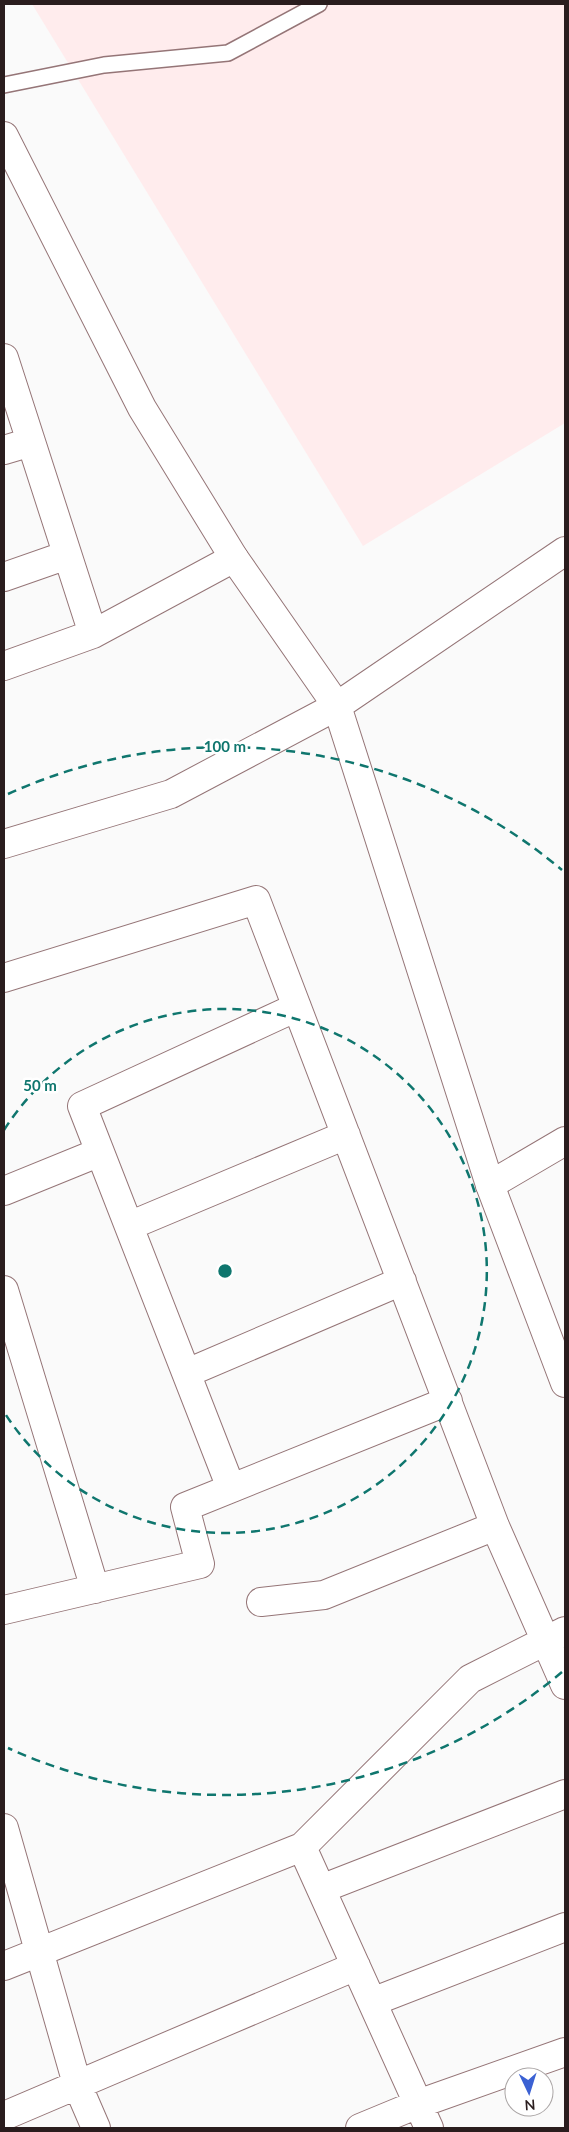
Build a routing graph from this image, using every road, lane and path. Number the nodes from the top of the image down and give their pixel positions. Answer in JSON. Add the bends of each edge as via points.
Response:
{"nodes":[{"id":1,"x":318,"y":4,"type":"edge"},
{"id":2,"x":4,"y":85,"type":"edge"},
{"id":3,"x":4,"y":136,"type":"edge"},
{"id":4,"x":4,"y":362,"type":"edge"},
{"id":5,"x":31,"y":442,"type":"junction"},
{"id":6,"x":4,"y":450,"type":"edge"},
{"id":7,"x":565,"y":550,"type":"edge"},
{"id":8,"x":68,"y":555,"type":"junction"},
{"id":9,"x":234,"y":558,"type":"junction"},
{"id":10,"x":4,"y":577,"type":"edge"},
{"id":11,"x":93,"y":634,"type":"junction"},
{"id":12,"x":4,"y":666,"type":"edge"},
{"id":13,"x":336,"y":706,"type":"junction"},
{"id":14,"x":4,"y":844,"type":"edge"},
{"id":15,"x":4,"y":978,"type":"edge"},
{"id":16,"x":296,"y":1007,"type":"junction"},
{"id":17,"x":346,"y":1135,"type":"junction"},
{"id":18,"x":565,"y":1141,"type":"edge"},
{"id":19,"x":100,"y":1152,"type":"junction"},
{"id":20,"x":490,"y":1186,"type":"junction"},
{"id":21,"x":4,"y":1191,"type":"edge"},
{"id":22,"x":129,"y":1226,"type":"junction"},
{"id":23,"x":402,"y":1281,"type":"junction"},
{"id":24,"x":4,"y":1291,"type":"edge"},
{"id":25,"x":187,"y":1373,"type":"junction"},
{"id":26,"x":565,"y":1383,"type":"edge"},
{"id":27,"x":448,"y":1401,"type":"junction"},
{"id":28,"x":232,"y":1488,"type":"junction"},
{"id":29,"x":495,"y":1526,"type":"junction"},
{"id":30,"x":95,"y":1589,"type":"junction"},
{"id":31,"x":261,"y":1602,"type":"dead end"},
{"id":32,"x":4,"y":1610,"type":"edge"},
{"id":33,"x":556,"y":1636,"type":"edge"},
{"id":34,"x":565,"y":1685,"type":"edge"},
{"id":35,"x":565,"y":1794,"type":"edge"},
{"id":36,"x":4,"y":1828,"type":"edge"},
{"id":37,"x":302,"y":1847,"type":"junction"},
{"id":38,"x":321,"y":1889,"type":"junction"},
{"id":39,"x":565,"y":1927,"type":"edge"},
{"id":40,"x":39,"y":1952,"type":"junction"},
{"id":41,"x":4,"y":1966,"type":"edge"},
{"id":42,"x":356,"y":1966,"type":"junction"},
{"id":43,"x":372,"y":2002,"type":"junction"},
{"id":44,"x":565,"y":2052,"type":"edge"},
{"id":45,"x":77,"y":2085,"type":"junction"},
{"id":46,"x":418,"y":2104,"type":"junction"},
{"id":47,"x":4,"y":2116,"type":"edge"},
{"id":48,"x":96,"y":2128,"type":"edge"},
{"id":49,"x":360,"y":2128,"type":"edge"},
{"id":50,"x":429,"y":2128,"type":"edge"}],
"edges":[{"from":1,"to":2,"type":"lane","via":[[228,53],[104,65]]},
{"from":3,"to":9,"type":"street","via":[[142,408]]},
{"from":4,"to":5,"type":"street"},
{"from":5,"to":6,"type":"street"},
{"from":5,"to":8,"type":"street"},
{"from":7,"to":13,"type":"street"},
{"from":8,"to":10,"type":"street"},
{"from":8,"to":11,"type":"street"},
{"from":9,"to":11,"type":"street"},
{"from":9,"to":13,"type":"street"},
{"from":11,"to":12,"type":"street"},
{"from":13,"to":14,"type":"street","via":[[171,794]]},
{"from":13,"to":20,"type":"street"},
{"from":15,"to":16,"type":"street","via":[[256,900]]},
{"from":16,"to":17,"type":"street"},
{"from":16,"to":19,"type":"street","via":[[82,1106]]},
{"from":17,"to":22,"type":"street"},
{"from":17,"to":23,"type":"street"},
{"from":18,"to":20,"type":"street"},
{"from":19,"to":21,"type":"street"},
{"from":19,"to":22,"type":"street"},
{"from":20,"to":26,"type":"street"},
{"from":22,"to":25,"type":"street"},
{"from":23,"to":25,"type":"street"},
{"from":23,"to":27,"type":"street"},
{"from":24,"to":30,"type":"street"},
{"from":25,"to":28,"type":"street"},
{"from":27,"to":28,"type":"street"},
{"from":27,"to":29,"type":"street"},
{"from":28,"to":30,"type":"street","via":[[184,1507],[200,1564]]},
{"from":29,"to":31,"type":"street","via":[[324,1595]]},
{"from":29,"to":33,"type":"street"},
{"from":30,"to":32,"type":"street"},
{"from":33,"to":34,"type":"street"},
{"from":33,"to":37,"type":"street","via":[[470,1679]]},
{"from":35,"to":38,"type":"street"},
{"from":36,"to":40,"type":"street"},
{"from":37,"to":38,"type":"street"},
{"from":37,"to":40,"type":"street"},
{"from":38,"to":42,"type":"street"},
{"from":39,"to":43,"type":"street"},
{"from":40,"to":41,"type":"street"},
{"from":40,"to":45,"type":"street"},
{"from":42,"to":43,"type":"street"},
{"from":42,"to":45,"type":"street"},
{"from":43,"to":46,"type":"street"},
{"from":44,"to":46,"type":"street"},
{"from":45,"to":47,"type":"street"},
{"from":45,"to":48,"type":"street"},
{"from":46,"to":49,"type":"street"},
{"from":46,"to":50,"type":"street"}]}
